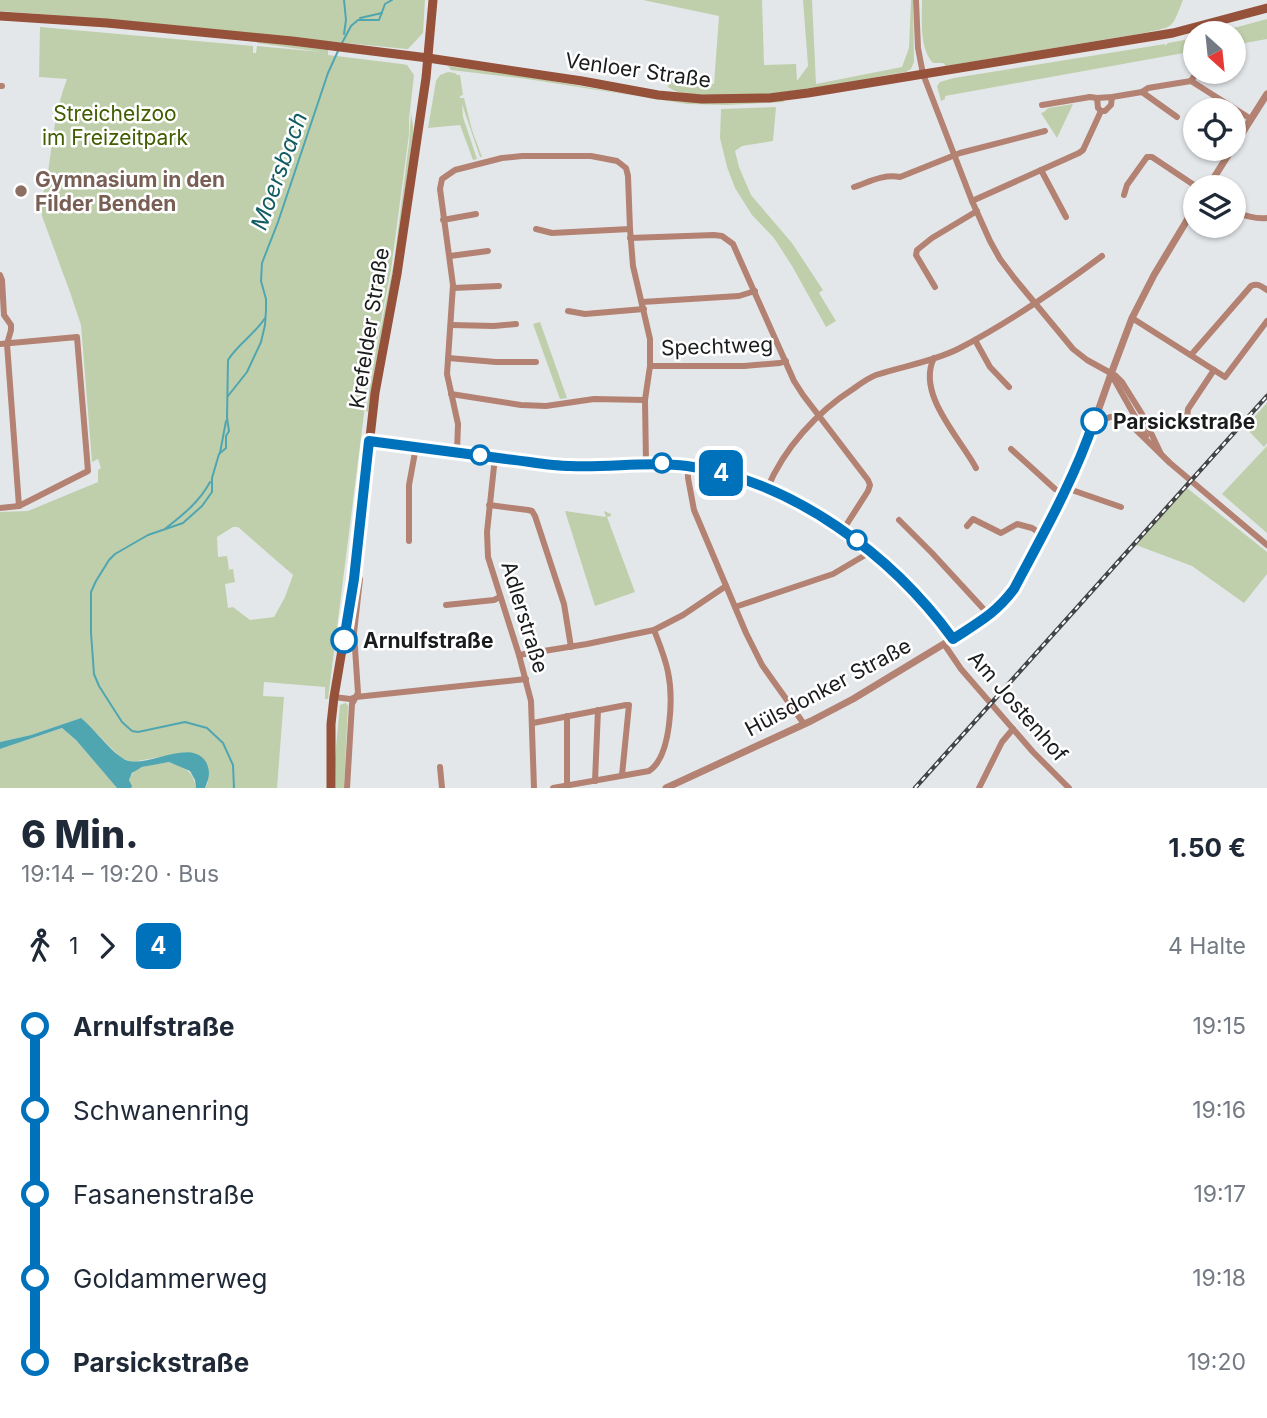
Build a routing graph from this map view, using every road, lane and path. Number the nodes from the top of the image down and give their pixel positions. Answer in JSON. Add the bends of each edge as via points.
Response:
{"nodes":[{"id":1,"x":433,"y":0,"type":"edge"},
{"id":2,"x":916,"y":0,"type":"edge"},
{"id":3,"x":1267,"y":8,"type":"edge"},
{"id":4,"x":0,"y":16,"type":"edge"},
{"id":5,"x":428,"y":58,"type":"junction"},
{"id":6,"x":448,"y":61,"type":"junction"},
{"id":7,"x":923,"y":74,"type":"junction"},
{"id":8,"x":426,"y":78,"type":"junction"},
{"id":9,"x":1183,"y":82,"type":"edge"},
{"id":10,"x":1196,"y":84,"type":"edge"},
{"id":11,"x":1142,"y":92,"type":"junction"},
{"id":12,"x":1267,"y":94,"type":"edge"},
{"id":13,"x":1112,"y":96,"type":"junction"},
{"id":14,"x":1097,"y":98,"type":"junction"},
{"id":15,"x":1042,"y":105,"type":"dead end"},
{"id":16,"x":1101,"y":111,"type":"junction"},
{"id":17,"x":1177,"y":117,"type":"dead end"},
{"id":18,"x":1251,"y":119,"type":"junction"},
{"id":19,"x":1246,"y":127,"type":"edge"},
{"id":20,"x":1045,"y":131,"type":"dead end"},
{"id":21,"x":954,"y":156,"type":"junction"},
{"id":22,"x":1041,"y":170,"type":"junction"},
{"id":23,"x":1183,"y":178,"type":"edge"},
{"id":24,"x":854,"y":187,"type":"dead end"},
{"id":25,"x":1124,"y":195,"type":"dead end"},
{"id":26,"x":972,"y":201,"type":"junction"},
{"id":27,"x":977,"y":211,"type":"junction"},
{"id":28,"x":476,"y":214,"type":"dead end"},
{"id":29,"x":1246,"y":215,"type":"edge"},
{"id":30,"x":1066,"y":217,"type":"dead end"},
{"id":31,"x":1267,"y":218,"type":"edge"},
{"id":32,"x":443,"y":220,"type":"junction"},
{"id":33,"x":1183,"y":226,"type":"edge"},
{"id":34,"x":536,"y":229,"type":"dead end"},
{"id":35,"x":630,"y":229,"type":"junction"},
{"id":36,"x":630,"y":238,"type":"junction"},
{"id":37,"x":488,"y":251,"type":"dead end"},
{"id":38,"x":450,"y":256,"type":"junction"},
{"id":39,"x":1102,"y":257,"type":"dead end"},
{"id":40,"x":0,"y":275,"type":"edge"},
{"id":41,"x":499,"y":286,"type":"dead end"},
{"id":42,"x":935,"y":287,"type":"dead end"},
{"id":43,"x":453,"y":288,"type":"junction"},
{"id":44,"x":1267,"y":290,"type":"edge"},
{"id":45,"x":755,"y":291,"type":"junction"},
{"id":46,"x":1035,"y":304,"type":"junction"},
{"id":47,"x":643,"y":306,"type":"junction"},
{"id":48,"x":568,"y":311,"type":"dead end"},
{"id":49,"x":1132,"y":318,"type":"junction"},
{"id":50,"x":1267,"y":321,"type":"edge"},
{"id":51,"x":516,"y":324,"type":"dead end"},
{"id":52,"x":451,"y":325,"type":"junction"},
{"id":53,"x":975,"y":340,"type":"junction"},
{"id":54,"x":3,"y":344,"type":"edge"},
{"id":55,"x":1191,"y":355,"type":"junction"},
{"id":56,"x":447,"y":358,"type":"junction"},
{"id":57,"x":934,"y":358,"type":"junction"},
{"id":58,"x":786,"y":361,"type":"junction"},
{"id":59,"x":536,"y":362,"type":"dead end"},
{"id":60,"x":650,"y":366,"type":"junction"},
{"id":61,"x":1214,"y":370,"type":"junction"},
{"id":62,"x":1111,"y":374,"type":"junction"},
{"id":63,"x":1009,"y":387,"type":"dead end"},
{"id":64,"x":451,"y":394,"type":"junction"},
{"id":65,"x":645,"y":400,"type":"junction"},
{"id":66,"x":819,"y":415,"type":"junction"},
{"id":67,"x":1187,"y":418,"type":"dead end"},
{"id":68,"x":1091,"y":431,"type":"junction"},
{"id":69,"x":369,"y":441,"type":"junction"},
{"id":70,"x":1148,"y":441,"type":"junction"},
{"id":71,"x":415,"y":447,"type":"junction"},
{"id":72,"x":1011,"y":449,"type":"dead end"},
{"id":73,"x":457,"y":452,"type":"junction"},
{"id":74,"x":1161,"y":454,"type":"junction"},
{"id":75,"x":495,"y":457,"type":"junction"},
{"id":76,"x":646,"y":463,"type":"junction"},
{"id":77,"x":688,"y":466,"type":"junction"},
{"id":78,"x":976,"y":468,"type":"dead end"},
{"id":79,"x":767,"y":489,"type":"junction"},
{"id":80,"x":1065,"y":491,"type":"junction"},
{"id":81,"x":489,"y":505,"type":"junction"},
{"id":82,"x":19,"y":506,"type":"junction"},
{"id":83,"x":1121,"y":507,"type":"dead end"},
{"id":84,"x":0,"y":508,"type":"edge"},
{"id":85,"x":899,"y":520,"type":"dead end"},
{"id":86,"x":967,"y":526,"type":"dead end"},
{"id":87,"x":843,"y":530,"type":"junction"},
{"id":88,"x":1043,"y":535,"type":"junction"},
{"id":89,"x":409,"y":541,"type":"dead end"},
{"id":90,"x":1267,"y":545,"type":"edge"},
{"id":91,"x":872,"y":551,"type":"junction"},
{"id":92,"x":360,"y":579,"type":"dead end"},
{"id":93,"x":726,"y":586,"type":"junction"},
{"id":94,"x":500,"y":597,"type":"junction"},
{"id":95,"x":446,"y":605,"type":"dead end"},
{"id":96,"x":735,"y":607,"type":"junction"},
{"id":97,"x":990,"y":616,"type":"junction"},
{"id":98,"x":654,"y":630,"type":"junction"},
{"id":99,"x":953,"y":639,"type":"junction"},
{"id":100,"x":944,"y":644,"type":"junction"},
{"id":101,"x":571,"y":647,"type":"junction"},
{"id":102,"x":519,"y":655,"type":"junction"},
{"id":103,"x":526,"y":679,"type":"junction"},
{"id":104,"x":334,"y":697,"type":"junction"},
{"id":105,"x":356,"y":697,"type":"junction"},
{"id":106,"x":598,"y":709,"type":"junction"},
{"id":107,"x":567,"y":716,"type":"junction"},
{"id":108,"x":533,"y":723,"type":"junction"},
{"id":109,"x":804,"y":724,"type":"junction"},
{"id":110,"x":1013,"y":729,"type":"junction"},
{"id":111,"x":440,"y":767,"type":"dead end"},
{"id":112,"x":622,"y":775,"type":"junction"},
{"id":113,"x":595,"y":781,"type":"junction"},
{"id":114,"x":567,"y":786,"type":"junction"},
{"id":115,"x":331,"y":788,"type":"edge"},
{"id":116,"x":347,"y":788,"type":"edge"},
{"id":117,"x":442,"y":788,"type":"edge"},
{"id":118,"x":534,"y":788,"type":"edge"},
{"id":119,"x":554,"y":788,"type":"edge"},
{"id":120,"x":666,"y":788,"type":"edge"},
{"id":121,"x":979,"y":788,"type":"edge"},
{"id":122,"x":1069,"y":788,"type":"edge"}],
"edges":[{"from":1,"to":5,"type":"main road","name":"Krefelder Straße"},
{"from":2,"to":7,"type":"street"},
{"from":3,"to":7,"type":"main road","name":"Venloer Straße","via":[[1173,33]]},
{"from":4,"to":5,"type":"main road","name":"Venloer Straße"},
{"from":5,"to":6,"type":"main road","name":"Venloer Straße"},
{"from":5,"to":8,"type":"main road","name":"Krefelder Straße"},
{"from":6,"to":7,"type":"main road","name":"Venloer Straße","via":[[702,99],[769,98]]},
{"from":6,"to":8,"type":"main road"},
{"from":7,"to":21,"type":"street"},
{"from":8,"to":69,"type":"main road","name":"Krefelder Straße"},
{"from":9,"to":11,"type":"street"},
{"from":10,"to":18,"type":"street"},
{"from":11,"to":13,"type":"street"},
{"from":11,"to":17,"type":"street"},
{"from":12,"to":18,"type":"street"},
{"from":13,"to":14,"type":"street"},
{"from":13,"to":16,"type":"street","via":[[1109,108]]},
{"from":14,"to":15,"type":"street"},
{"from":14,"to":16,"type":"street"},
{"from":16,"to":22,"type":"street","via":[[1083,150]]},
{"from":18,"to":19,"type":"street"},
{"from":20,"to":21,"type":"street"},
{"from":21,"to":24,"type":"street","via":[[900,177],[883,176]]},
{"from":21,"to":26,"type":"street"},
{"from":22,"to":26,"type":"street"},
{"from":22,"to":30,"type":"street"},
{"from":23,"to":25,"type":"street","via":[[1147,157]]},
{"from":26,"to":27,"type":"street"},
{"from":27,"to":42,"type":"street","via":[[917,250]]},
{"from":27,"to":46,"type":"street","via":[[1000,258]]},
{"from":28,"to":32,"type":"street"},
{"from":29,"to":31,"type":"street"},
{"from":32,"to":35,"type":"street","via":[[440,189],[443,179],[455,170],[502,158],[591,156],[617,161],[625,168]]},
{"from":32,"to":38,"type":"street"},
{"from":33,"to":49,"type":"street","name":"Hülsdonker Straße"},
{"from":34,"to":35,"type":"street","via":[[552,233]]},
{"from":35,"to":36,"type":"street"},
{"from":36,"to":45,"type":"street","via":[[722,236],[733,244]]},
{"from":36,"to":47,"type":"street"},
{"from":37,"to":38,"type":"street"},
{"from":38,"to":43,"type":"street"},
{"from":39,"to":46,"type":"street"},
{"from":40,"to":54,"type":"street","via":[[4,315],[11,325]]},
{"from":41,"to":43,"type":"street"},
{"from":43,"to":52,"type":"street"},
{"from":44,"to":55,"type":"street","via":[[1251,286]]},
{"from":45,"to":47,"type":"street"},
{"from":45,"to":58,"type":"street"},
{"from":46,"to":53,"type":"street"},
{"from":46,"to":62,"type":"street","via":[[1073,349]]},
{"from":47,"to":48,"type":"street","via":[[585,314]]},
{"from":47,"to":60,"type":"street"},
{"from":49,"to":55,"type":"street"},
{"from":49,"to":62,"type":"street","name":"Hülsdonker Straße"},
{"from":50,"to":61,"type":"street","via":[[1224,377]]},
{"from":51,"to":52,"type":"street"},
{"from":52,"to":56,"type":"street"},
{"from":53,"to":57,"type":"street"},
{"from":53,"to":63,"type":"street","via":[[990,367]]},
{"from":54,"to":82,"type":"street"},
{"from":54,"to":82,"type":"street","via":[[78,337],[88,471]]},
{"from":55,"to":61,"type":"street"},
{"from":56,"to":59,"type":"street"},
{"from":56,"to":64,"type":"street"},
{"from":57,"to":66,"type":"street","via":[[872,376]]},
{"from":57,"to":78,"type":"street","via":[[928,370],[936,403]]},
{"from":58,"to":60,"type":"street","name":"Spechtweg"},
{"from":58,"to":66,"type":"street","via":[[803,396]]},
{"from":60,"to":65,"type":"street"},
{"from":61,"to":67,"type":"street","via":[[1188,409]]},
{"from":62,"to":68,"type":"street","name":"Hülsdonker Straße"},
{"from":62,"to":70,"type":"street"},
{"from":62,"to":74,"type":"street","via":[[1132,396]]},
{"from":64,"to":65,"type":"street","via":[[546,406],[594,399]]},
{"from":64,"to":73,"type":"street","via":[[458,425]]},
{"from":65,"to":76,"type":"street"},
{"from":66,"to":79,"type":"street"},
{"from":66,"to":87,"type":"street","via":[[870,485]]},
{"from":68,"to":70,"type":"street","via":[[1103,420],[1117,417]]},
{"from":68,"to":80,"type":"street","name":"Hülsdonker Straße"},
{"from":69,"to":71,"type":"street"},
{"from":69,"to":104,"type":"main road","name":"Krefelder Straße","via":[[354,579]]},
{"from":70,"to":74,"type":"street"},
{"from":71,"to":73,"type":"street"},
{"from":71,"to":89,"type":"street","via":[[409,485]]},
{"from":72,"to":80,"type":"street","via":[[1055,489]]},
{"from":73,"to":75,"type":"street"},
{"from":74,"to":90,"type":"street"},
{"from":75,"to":76,"type":"street","via":[[568,466]]},
{"from":75,"to":81,"type":"street","name":"Adlerstraße"},
{"from":76,"to":77,"type":"street"},
{"from":77,"to":79,"type":"street"},
{"from":77,"to":93,"type":"street","via":[[694,510]]},
{"from":79,"to":87,"type":"street"},
{"from":80,"to":83,"type":"street"},
{"from":80,"to":88,"type":"street","name":"Hülsdonker Straße"},
{"from":81,"to":94,"type":"street","name":"Adlerstraße","via":[[488,557]]},
{"from":81,"to":101,"type":"street","via":[[528,510],[535,516],[564,604]]},
{"from":82,"to":84,"type":"street"},
{"from":85,"to":97,"type":"street"},
{"from":86,"to":88,"type":"street","via":[[973,519],[1001,533],[1017,524]]},
{"from":87,"to":91,"type":"street"},
{"from":88,"to":97,"type":"street","name":"Hülsdonker Straße","via":[[1014,589]]},
{"from":91,"to":96,"type":"street","via":[[832,574]]},
{"from":91,"to":99,"type":"street"},
{"from":92,"to":105,"type":"street","via":[[354,634]]},
{"from":93,"to":96,"type":"street"},
{"from":93,"to":98,"type":"street"},
{"from":94,"to":95,"type":"street"},
{"from":94,"to":102,"type":"street","name":"Adlerstraße"},
{"from":96,"to":109,"type":"street","via":[[762,665]]},
{"from":97,"to":99,"type":"street","name":"Hülsdonker Straße"},
{"from":98,"to":101,"type":"street"},
{"from":98,"to":112,"type":"street","via":[[668,672],[669,723],[654,768]]},
{"from":99,"to":100,"type":"street","name":"Hülsdonker Straße"},
{"from":100,"to":109,"type":"street","name":"Hülsdonker Straße"},
{"from":100,"to":110,"type":"street","name":"Am Jostenhof"},
{"from":101,"to":102,"type":"street"},
{"from":102,"to":103,"type":"street","name":"Adlerstraße"},
{"from":103,"to":105,"type":"street"},
{"from":103,"to":108,"type":"street","name":"Adlerstraße"},
{"from":104,"to":105,"type":"street"},
{"from":104,"to":115,"type":"main road","name":"Krefelder Straße"},
{"from":105,"to":116,"type":"street"},
{"from":106,"to":107,"type":"street"},
{"from":106,"to":112,"type":"street","via":[[629,705]]},
{"from":106,"to":113,"type":"street"},
{"from":107,"to":108,"type":"street"},
{"from":107,"to":114,"type":"street"},
{"from":108,"to":118,"type":"street","name":"Adlerstraße"},
{"from":109,"to":120,"type":"street","name":"Hülsdonker Straße"},
{"from":110,"to":121,"type":"street"},
{"from":110,"to":122,"type":"street","name":"Am Jostenhof"},
{"from":111,"to":117,"type":"street"},
{"from":112,"to":113,"type":"street"},
{"from":113,"to":114,"type":"street"},
{"from":114,"to":119,"type":"street"}]}
